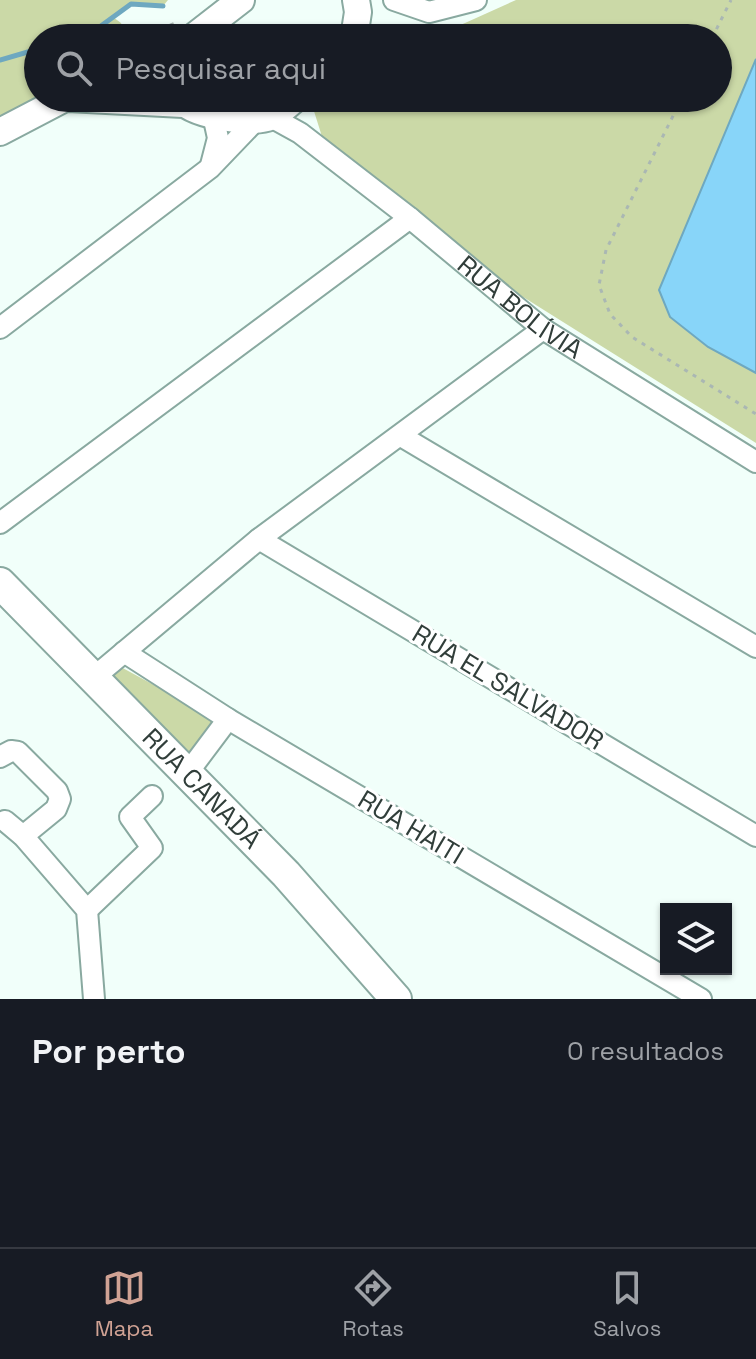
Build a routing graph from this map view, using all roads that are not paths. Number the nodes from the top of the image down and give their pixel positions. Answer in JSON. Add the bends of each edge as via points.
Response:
{"nodes":[{"id":1,"x":241,"y":0,"type":"edge"},
{"id":2,"x":356,"y":0,"type":"edge"},
{"id":3,"x":394,"y":0,"type":"edge"},
{"id":4,"x":475,"y":0,"type":"edge"},
{"id":5,"x":205,"y":20,"type":"edge"},
{"id":6,"x":356,"y":24,"type":"edge"},
{"id":7,"x":39,"y":112,"type":"edge"},
{"id":8,"x":206,"y":112,"type":"edge"},
{"id":9,"x":274,"y":112,"type":"edge"},
{"id":10,"x":297,"y":112,"type":"edge"},
{"id":11,"x":213,"y":115,"type":"junction"},
{"id":12,"x":263,"y":119,"type":"junction"},
{"id":13,"x":0,"y":132,"type":"edge"},
{"id":14,"x":300,"y":133,"type":"junction"},
{"id":15,"x":210,"y":168,"type":"junction"},
{"id":16,"x":410,"y":218,"type":"junction"},
{"id":17,"x":0,"y":328,"type":"edge"},
{"id":18,"x":543,"y":329,"type":"junction"},
{"id":19,"x":401,"y":436,"type":"junction"},
{"id":20,"x":756,"y":462,"type":"edge"},
{"id":21,"x":0,"y":523,"type":"edge"},
{"id":22,"x":259,"y":539,"type":"junction"},
{"id":23,"x":0,"y":583,"type":"edge"},
{"id":24,"x":0,"y":605,"type":"edge"},
{"id":25,"x":30,"y":617,"type":"junction"},
{"id":26,"x":756,"y":647,"type":"edge"},
{"id":27,"x":124,"y":652,"type":"junction"},
{"id":28,"x":92,"y":679,"type":"junction"},
{"id":29,"x":228,"y":719,"type":"junction"},
{"id":30,"x":0,"y":757,"type":"edge"},
{"id":31,"x":186,"y":775,"type":"junction"},
{"id":32,"x":152,"y":796,"type":"dead end"},
{"id":33,"x":2,"y":821,"type":"edge"},
{"id":34,"x":23,"y":836,"type":"junction"},
{"id":35,"x":756,"y":836,"type":"edge"},
{"id":36,"x":87,"y":910,"type":"junction"},
{"id":37,"x":94,"y":999,"type":"edge"},
{"id":38,"x":396,"y":999,"type":"edge"},
{"id":39,"x":701,"y":999,"type":"edge"}],
"edges":[{"from":1,"to":5,"type":"street"},
{"from":2,"to":6,"type":"street"},
{"from":3,"to":4,"type":"street","via":[[429,12]]},
{"from":7,"to":13,"type":"street"},
{"from":8,"to":11,"type":"street"},
{"from":9,"to":12,"type":"street"},
{"from":10,"to":14,"type":"street"},
{"from":11,"to":12,"type":"street"},
{"from":11,"to":15,"type":"street","via":[[218,138]]},
{"from":12,"to":14,"type":"street","name":"RUA BOLÍVIA"},
{"from":12,"to":15,"type":"street"},
{"from":14,"to":16,"type":"street","name":"RUA BOLÍVIA"},
{"from":15,"to":17,"type":"street"},
{"from":16,"to":18,"type":"street","name":"RUA BOLÍVIA"},
{"from":16,"to":21,"type":"street"},
{"from":18,"to":19,"type":"street"},
{"from":18,"to":20,"type":"street","name":"RUA BOLÍVIA"},
{"from":19,"to":22,"type":"street"},
{"from":19,"to":26,"type":"street"},
{"from":22,"to":27,"type":"street"},
{"from":22,"to":35,"type":"street","name":"RUA EL SALVADOR"},
{"from":23,"to":25,"type":"main road","name":"RUA CANADÁ"},
{"from":24,"to":25,"type":"main road"},
{"from":25,"to":28,"type":"main road","name":"RUA CANADÁ"},
{"from":27,"to":28,"type":"street"},
{"from":27,"to":29,"type":"street","name":"RUA HAITI"},
{"from":28,"to":31,"type":"main road","name":"RUA CANADÁ"},
{"from":29,"to":31,"type":"street"},
{"from":29,"to":39,"type":"street","name":"RUA HAITI"},
{"from":30,"to":34,"type":"street","via":[[18,752],[60,799],[56,809]]},
{"from":31,"to":38,"type":"main road","name":"RUA CANADÁ","via":[[286,874]]},
{"from":32,"to":36,"type":"street","via":[[130,817],[152,848]]},
{"from":33,"to":34,"type":"street"},
{"from":34,"to":36,"type":"street"},
{"from":36,"to":37,"type":"street"}]}
